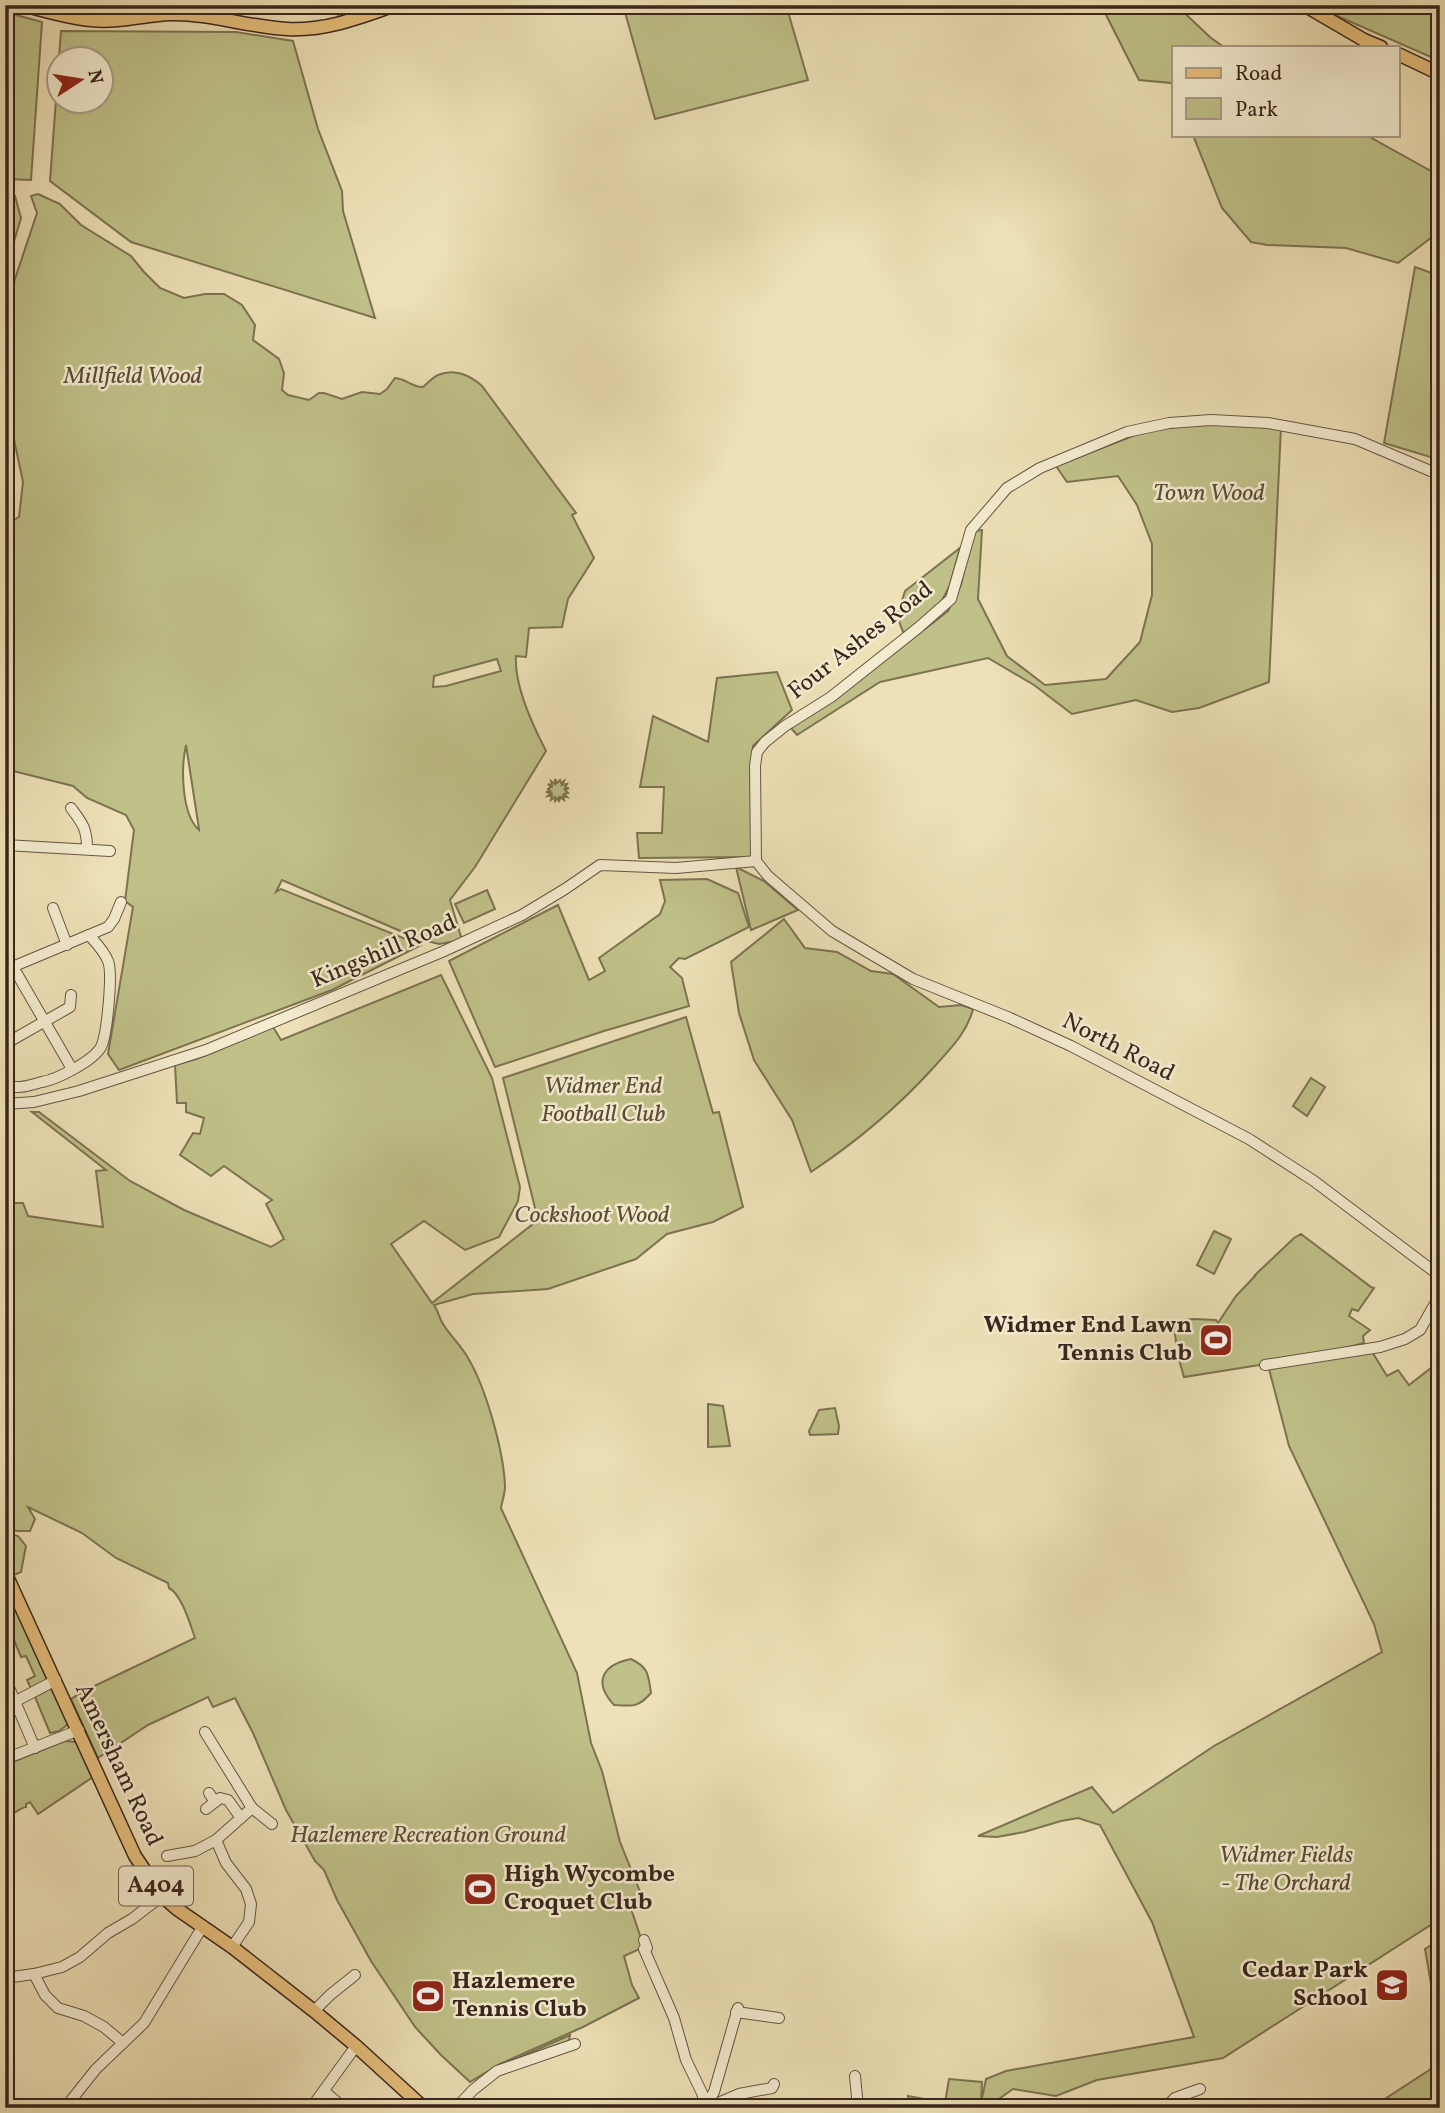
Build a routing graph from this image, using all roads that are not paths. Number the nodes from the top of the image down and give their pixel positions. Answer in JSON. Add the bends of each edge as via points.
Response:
{"nodes":[{"id":1,"x":23,"y":5,"type":"edge"},
{"id":2,"x":395,"y":5,"type":"edge"},
{"id":3,"x":1304,"y":5,"type":"edge"},
{"id":4,"x":1379,"y":46,"type":"edge"},
{"id":5,"x":1400,"y":55,"type":"edge"},
{"id":6,"x":1440,"y":74,"type":"edge"},
{"id":7,"x":1440,"y":475,"type":"edge"},
{"id":8,"x":71,"y":808,"type":"dead end"},
{"id":9,"x":5,"y":845,"type":"edge"},
{"id":10,"x":87,"y":848,"type":"junction"},
{"id":11,"x":110,"y":851,"type":"dead end"},
{"id":12,"x":756,"y":861,"type":"junction"},
{"id":13,"x":121,"y":902,"type":"dead end"},
{"id":14,"x":52,"y":908,"type":"dead end"},
{"id":15,"x":89,"y":935,"type":"junction"},
{"id":16,"x":67,"y":945,"type":"junction"},
{"id":17,"x":5,"y":953,"type":"edge"},
{"id":18,"x":9,"y":968,"type":"edge"},
{"id":19,"x":71,"y":995,"type":"dead end"},
{"id":20,"x":44,"y":1021,"type":"junction"},
{"id":21,"x":5,"y":1044,"type":"edge"},
{"id":22,"x":72,"y":1069,"type":"junction"},
{"id":23,"x":5,"y":1085,"type":"edge"},
{"id":24,"x":5,"y":1104,"type":"edge"},
{"id":25,"x":1440,"y":1276,"type":"edge"},
{"id":26,"x":1440,"y":1291,"type":"edge"},
{"id":27,"x":1265,"y":1365,"type":"dead end"},
{"id":28,"x":5,"y":1572,"type":"edge"},
{"id":29,"x":5,"y":1678,"type":"edge"},
{"id":30,"x":56,"y":1680,"type":"junction"},
{"id":31,"x":16,"y":1701,"type":"junction"},
{"id":32,"x":79,"y":1730,"type":"junction"},
{"id":33,"x":205,"y":1732,"type":"dead end"},
{"id":34,"x":36,"y":1748,"type":"junction"},
{"id":35,"x":5,"y":1759,"type":"edge"},
{"id":36,"x":210,"y":1801,"type":"dead end"},
{"id":37,"x":252,"y":1808,"type":"junction"},
{"id":38,"x":241,"y":1818,"type":"junction"},
{"id":39,"x":272,"y":1824,"type":"dead end"},
{"id":40,"x":216,"y":1839,"type":"junction"},
{"id":41,"x":167,"y":1856,"type":"dead end"},
{"id":42,"x":162,"y":1896,"type":"junction"},
{"id":43,"x":203,"y":1926,"type":"junction"},
{"id":44,"x":644,"y":1940,"type":"dead end"},
{"id":45,"x":232,"y":1947,"type":"junction"},
{"id":46,"x":34,"y":1974,"type":"junction"},
{"id":47,"x":355,"y":1975,"type":"dead end"},
{"id":48,"x":5,"y":1978,"type":"edge"},
{"id":49,"x":314,"y":2011,"type":"junction"},
{"id":50,"x":779,"y":2018,"type":"dead end"},
{"id":51,"x":123,"y":2043,"type":"junction"},
{"id":52,"x":575,"y":2044,"type":"dead end"},
{"id":53,"x":356,"y":2046,"type":"junction"},
{"id":54,"x":855,"y":2076,"type":"dead end"},
{"id":55,"x":774,"y":2084,"type":"dead end"},
{"id":56,"x":1200,"y":2089,"type":"dead end"},
{"id":57,"x":324,"y":2091,"type":"junction"},
{"id":58,"x":706,"y":2107,"type":"edge"},
{"id":59,"x":65,"y":2108,"type":"edge"},
{"id":60,"x":311,"y":2108,"type":"edge"},
{"id":61,"x":344,"y":2108,"type":"edge"},
{"id":62,"x":424,"y":2108,"type":"edge"},
{"id":63,"x":456,"y":2108,"type":"edge"},
{"id":64,"x":735,"y":2108,"type":"edge"},
{"id":65,"x":747,"y":2108,"type":"edge"},
{"id":66,"x":858,"y":2108,"type":"edge"},
{"id":67,"x":1116,"y":2108,"type":"edge"},
{"id":68,"x":1137,"y":2108,"type":"edge"},
{"id":69,"x":1165,"y":2108,"type":"edge"}],
"edges":[{"from":1,"to":2,"type":"main road","via":[[90,20],[171,14],[287,29],[324,28]]},
{"from":3,"to":4,"type":"main road"},
{"from":5,"to":6,"type":"main road"},
{"from":7,"to":12,"type":"street","name":"Four Ashes Road","via":[[1355,439],[1268,423],[1211,420],[1127,432],[1040,467],[1007,488],[971,530],[951,599],[757,752]]},
{"from":8,"to":10,"type":"street","via":[[87,833]]},
{"from":9,"to":10,"type":"street"},
{"from":10,"to":11,"type":"street"},
{"from":12,"to":24,"type":"street","name":"Kingshill Road","via":[[676,868],[600,865],[522,915],[206,1050],[79,1091]]},
{"from":12,"to":25,"type":"street","name":"North Road","via":[[832,931],[913,979],[1071,1046],[1249,1139],[1314,1181]]},
{"from":13,"to":15,"type":"street","via":[[108,927]]},
{"from":14,"to":16,"type":"street"},
{"from":15,"to":16,"type":"street"},
{"from":15,"to":22,"type":"street","via":[[103,952],[111,974],[104,1035],[91,1058]]},
{"from":16,"to":18,"type":"street"},
{"from":17,"to":18,"type":"street"},
{"from":18,"to":20,"type":"street"},
{"from":19,"to":20,"type":"street","via":[[70,1007]]},
{"from":20,"to":21,"type":"street"},
{"from":20,"to":22,"type":"street"},
{"from":22,"to":23,"type":"street","via":[[53,1080],[17,1088]]},
{"from":26,"to":27,"type":"street","via":[[1420,1330],[1405,1339]]},
{"from":28,"to":30,"type":"main road","name":"Amersham Road","number":"A404"},
{"from":29,"to":31,"type":"street"},
{"from":30,"to":31,"type":"street"},
{"from":30,"to":32,"type":"main road","name":"Amersham Road","number":"A404"},
{"from":31,"to":34,"type":"street"},
{"from":32,"to":34,"type":"street"},
{"from":32,"to":42,"type":"main road","name":"Amersham Road","number":"A404","via":[[135,1856]]},
{"from":33,"to":37,"type":"street"},
{"from":34,"to":35,"type":"street"},
{"from":36,"to":38,"type":"street","via":[[228,1800]]},
{"from":37,"to":38,"type":"street"},
{"from":37,"to":39,"type":"street"},
{"from":38,"to":40,"type":"street"},
{"from":40,"to":41,"type":"street","via":[[195,1851]]},
{"from":40,"to":45,"type":"street","via":[[251,1904],[249,1922]]},
{"from":42,"to":43,"type":"main road","name":"Amersham Road","number":"A404"},
{"from":42,"to":46,"type":"street","via":[[80,1957]]},
{"from":43,"to":45,"type":"main road","name":"Amersham Road","number":"A404"},
{"from":43,"to":51,"type":"street","via":[[144,2023]]},
{"from":44,"to":58,"type":"street"},
{"from":45,"to":49,"type":"main road","name":"Amersham Road","number":"A404"},
{"from":46,"to":48,"type":"street"},
{"from":46,"to":51,"type":"street","via":[[58,2008],[84,2016]]},
{"from":47,"to":49,"type":"street"},
{"from":49,"to":53,"type":"main road","name":"Amersham Road","number":"A404"},
{"from":50,"to":58,"type":"street","via":[[737,2010]]},
{"from":51,"to":59,"type":"street"},
{"from":52,"to":63,"type":"street","via":[[497,2071]]},
{"from":53,"to":57,"type":"street"},
{"from":53,"to":62,"type":"main road","name":"Amersham Road","number":"A404"},
{"from":54,"to":66,"type":"street"},
{"from":55,"to":58,"type":"street","via":[[760,2094],[739,2094]]},
{"from":56,"to":69,"type":"street","via":[[1175,2098]]},
{"from":57,"to":60,"type":"street"},
{"from":57,"to":61,"type":"street"},
{"from":64,"to":65,"type":"street"},
{"from":67,"to":68,"type":"street"}]}
